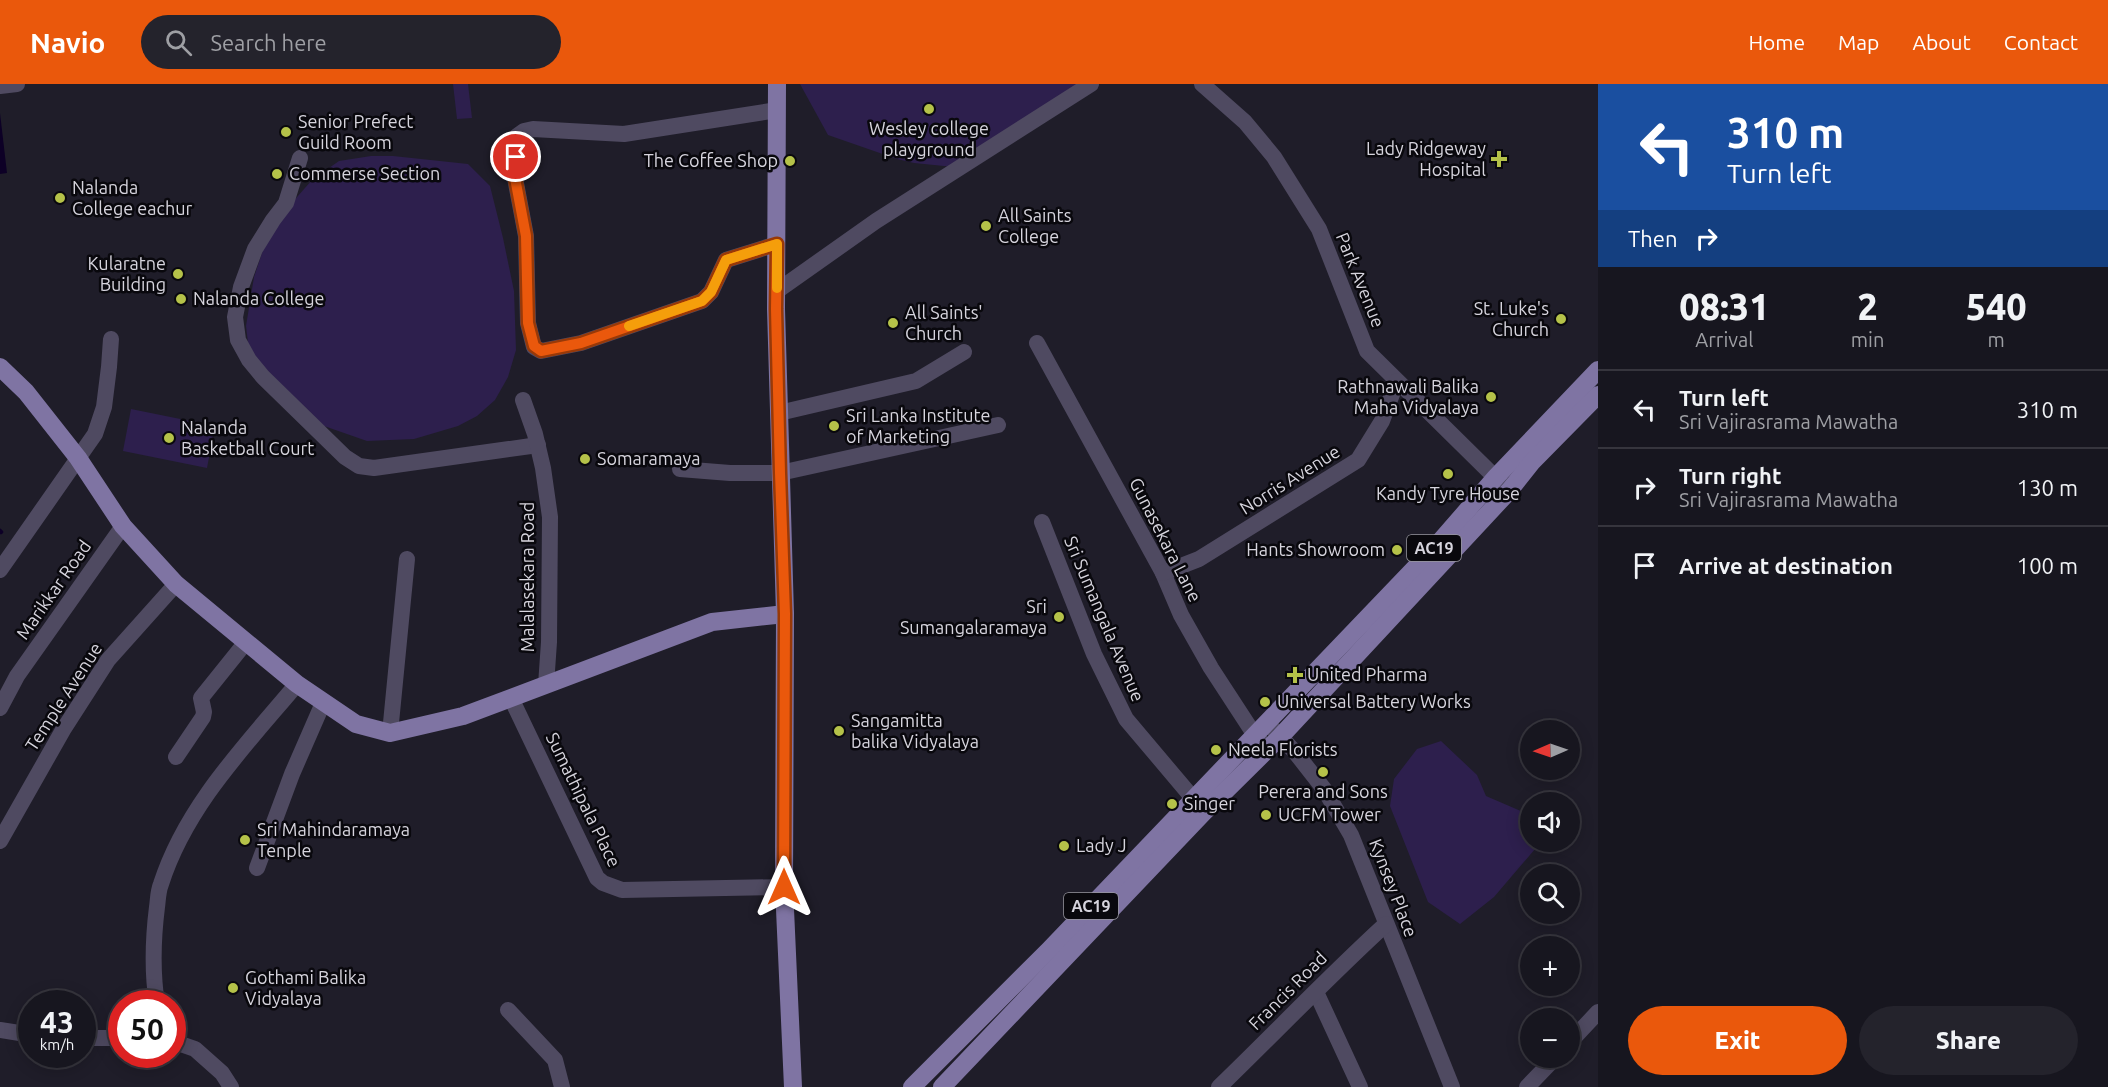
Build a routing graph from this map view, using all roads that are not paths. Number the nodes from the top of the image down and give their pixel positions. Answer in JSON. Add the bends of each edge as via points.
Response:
{"nodes":[{"id":1,"x":17,"y":84,"type":"edge"},
{"id":2,"x":777,"y":84,"type":"edge"},
{"id":3,"x":1091,"y":84,"type":"edge"},
{"id":4,"x":1202,"y":84,"type":"edge"},
{"id":5,"x":0,"y":86,"type":"edge"},
{"id":6,"x":777,"y":110,"type":"junction"},
{"id":7,"x":300,"y":158,"type":"dead end"},
{"id":8,"x":777,"y":244,"type":"junction"},
{"id":9,"x":777,"y":291,"type":"junction"},
{"id":10,"x":111,"y":339,"type":"dead end"},
{"id":11,"x":1037,"y":343,"type":"dead end"},
{"id":12,"x":964,"y":352,"type":"dead end"},
{"id":13,"x":0,"y":367,"type":"edge"},
{"id":14,"x":1598,"y":370,"type":"edge"},
{"id":15,"x":1397,"y":381,"type":"junction"},
{"id":16,"x":1598,"y":395,"type":"edge"},
{"id":17,"x":523,"y":400,"type":"dead end"},
{"id":18,"x":779,"y":413,"type":"junction"},
{"id":19,"x":998,"y":424,"type":"dead end"},
{"id":20,"x":538,"y":446,"type":"junction"},
{"id":21,"x":78,"y":458,"type":"junction"},
{"id":22,"x":680,"y":469,"type":"dead end"},
{"id":23,"x":780,"y":473,"type":"junction"},
{"id":24,"x":1496,"y":477,"type":"junction"},
{"id":25,"x":1509,"y":491,"type":"junction"},
{"id":26,"x":1042,"y":522,"type":"dead end"},
{"id":27,"x":123,"y":526,"type":"junction"},
{"id":28,"x":407,"y":559,"type":"dead end"},
{"id":29,"x":0,"y":570,"type":"edge"},
{"id":30,"x":1163,"y":573,"type":"junction"},
{"id":31,"x":176,"y":584,"type":"junction"},
{"id":32,"x":785,"y":614,"type":"junction"},
{"id":33,"x":246,"y":642,"type":"junction"},
{"id":34,"x":297,"y":684,"type":"junction"},
{"id":35,"x":546,"y":685,"type":"junction"},
{"id":36,"x":511,"y":698,"type":"junction"},
{"id":37,"x":323,"y":703,"type":"junction"},
{"id":38,"x":0,"y":708,"type":"edge"},
{"id":39,"x":1260,"y":728,"type":"junction"},
{"id":40,"x":390,"y":733,"type":"junction"},
{"id":41,"x":1274,"y":743,"type":"junction"},
{"id":42,"x":176,"y":758,"type":"dead end"},
{"id":43,"x":1199,"y":805,"type":"junction"},
{"id":44,"x":0,"y":841,"type":"edge"},
{"id":45,"x":257,"y":868,"type":"dead end"},
{"id":46,"x":784,"y":887,"type":"junction"},
{"id":47,"x":1386,"y":924,"type":"junction"},
{"id":48,"x":155,"y":990,"type":"edge"},
{"id":49,"x":1316,"y":992,"type":"junction"},
{"id":50,"x":508,"y":1010,"type":"dead end"},
{"id":51,"x":1598,"y":1012,"type":"edge"},
{"id":52,"x":0,"y":1030,"type":"edge"},
{"id":53,"x":1580,"y":1031,"type":"edge"},
{"id":54,"x":18,"y":1033,"type":"edge"},
{"id":55,"x":186,"y":1046,"type":"edge"},
{"id":56,"x":1545,"y":1068,"type":"edge"},
{"id":57,"x":794,"y":1083,"type":"edge"},
{"id":58,"x":1447,"y":1085,"type":"edge"},
{"id":59,"x":231,"y":1087,"type":"edge"},
{"id":60,"x":562,"y":1087,"type":"edge"},
{"id":61,"x":912,"y":1087,"type":"edge"},
{"id":62,"x":942,"y":1087,"type":"edge"},
{"id":63,"x":1219,"y":1087,"type":"edge"},
{"id":64,"x":1360,"y":1087,"type":"edge"},
{"id":65,"x":1527,"y":1087,"type":"edge"}],
"edges":[{"from":1,"to":5,"type":"street"},
{"from":2,"to":6,"type":"main road"},
{"from":3,"to":9,"type":"street","via":[[876,221]]},
{"from":4,"to":15,"type":"street","name":"Park Avenue","via":[[1245,122],[1274,157],[1318,229],[1367,351]]},
{"from":6,"to":8,"type":"main road"},
{"from":6,"to":8,"type":"street","via":[[624,135],[524,130],[518,136],[515,178],[526,236],[528,323],[534,346],[541,351],[581,343],[702,301],[711,292],[726,260]]},
{"from":7,"to":20,"type":"street","via":[[286,203],[255,249],[235,316],[238,340],[263,377],[359,466],[374,468]]},
{"from":8,"to":9,"type":"main road"},
{"from":9,"to":18,"type":"main road"},
{"from":10,"to":21,"type":"street","via":[[104,407],[95,434]]},
{"from":11,"to":30,"type":"street","name":"Gunasekara Lane"},
{"from":12,"to":18,"type":"street","via":[[916,381]]},
{"from":13,"to":21,"type":"main road","via":[[26,392]]},
{"from":14,"to":24,"type":"main road","number":"AC19"},
{"from":15,"to":24,"type":"street","name":"Park Avenue"},
{"from":15,"to":30,"type":"street","name":"Norris Avenue","via":[[1382,421],[1358,460],[1199,559]]},
{"from":16,"to":25,"type":"main road","number":"AC19"},
{"from":17,"to":20,"type":"street","name":"Malalasekara Road"},
{"from":18,"to":23,"type":"main road"},
{"from":19,"to":23,"type":"street"},
{"from":20,"to":35,"type":"street","name":"Malalasekara Road","via":[[550,517]]},
{"from":21,"to":27,"type":"main road"},
{"from":21,"to":29,"type":"street"},
{"from":22,"to":23,"type":"street"},
{"from":23,"to":32,"type":"main road"},
{"from":24,"to":25,"type":"street","name":"Park Avenue"},
{"from":24,"to":39,"type":"main road","number":"AC19","via":[[1437,545]]},
{"from":25,"to":41,"type":"main road","number":"AC19"},
{"from":26,"to":43,"type":"street","name":"Sri Sumangala Avenue","via":[[1094,654],[1126,719]]},
{"from":27,"to":31,"type":"main road"},
{"from":27,"to":38,"type":"street","name":"Marikkar Road","via":[[17,676]]},
{"from":28,"to":40,"type":"street"},
{"from":30,"to":39,"type":"street","name":"Gunasekara Lane","via":[[1211,668]]},
{"from":31,"to":33,"type":"main road"},
{"from":31,"to":44,"type":"street","name":"Temple Avenue","via":[[108,660]]},
{"from":32,"to":35,"type":"main road","via":[[712,622]]},
{"from":32,"to":46,"type":"main road"},
{"from":33,"to":34,"type":"main road"},
{"from":33,"to":42,"type":"street","via":[[201,698],[203,717]]},
{"from":34,"to":37,"type":"main road"},
{"from":34,"to":48,"type":"street","via":[[207,792],[182,836],[160,886],[154,931]]},
{"from":35,"to":36,"type":"main road"},
{"from":36,"to":40,"type":"main road","via":[[463,716]]},
{"from":36,"to":46,"type":"street","name":"Sumathipala Place","via":[[603,884],[621,890]]},
{"from":37,"to":40,"type":"main road","via":[[356,724]]},
{"from":37,"to":45,"type":"street"},
{"from":39,"to":41,"type":"street","name":"Gunasekara Lane"},
{"from":39,"to":43,"type":"main road","number":"AC19"},
{"from":41,"to":43,"type":"main road","number":"AC19"},
{"from":41,"to":47,"type":"street","name":"Kynsey Place","via":[[1295,752],[1324,789],[1351,835]]},
{"from":43,"to":61,"type":"main road","number":"AC19"},
{"from":43,"to":62,"type":"main road","number":"AC19"},
{"from":46,"to":57,"type":"main road"},
{"from":47,"to":49,"type":"street","name":"Francis Road"},
{"from":47,"to":58,"type":"street","name":"Kynsey Place"},
{"from":49,"to":63,"type":"street","name":"Francis Road"},
{"from":49,"to":64,"type":"street"},
{"from":50,"to":60,"type":"street","via":[[555,1060]]},
{"from":51,"to":53,"type":"street"},
{"from":52,"to":54,"type":"street"},
{"from":55,"to":59,"type":"street","via":[[222,1073]]},
{"from":56,"to":65,"type":"street"}]}
